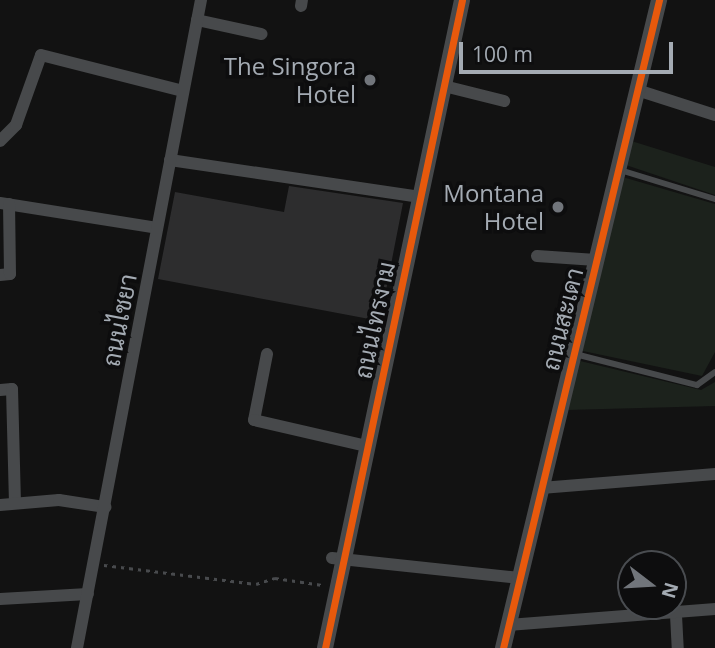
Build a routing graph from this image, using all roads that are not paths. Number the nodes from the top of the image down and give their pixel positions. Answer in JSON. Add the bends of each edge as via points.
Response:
{"nodes":[{"id":1,"x":201,"y":0,"type":"edge"},
{"id":2,"x":462,"y":0,"type":"edge"},
{"id":3,"x":659,"y":0,"type":"edge"},
{"id":4,"x":197,"y":20,"type":"junction"},
{"id":5,"x":261,"y":34,"type":"dead end"},
{"id":6,"x":444,"y":86,"type":"junction"},
{"id":7,"x":637,"y":90,"type":"junction"},
{"id":8,"x":183,"y":91,"type":"junction"},
{"id":9,"x":504,"y":101,"type":"dead end"},
{"id":10,"x":715,"y":115,"type":"edge"},
{"id":11,"x":0,"y":141,"type":"edge"},
{"id":12,"x":170,"y":160,"type":"junction"},
{"id":13,"x":618,"y":169,"type":"junction"},
{"id":14,"x":420,"y":197,"type":"junction"},
{"id":15,"x":715,"y":199,"type":"edge"},
{"id":16,"x":4,"y":204,"type":"edge"},
{"id":17,"x":157,"y":228,"type":"junction"},
{"id":18,"x":537,"y":256,"type":"dead end"},
{"id":19,"x":596,"y":260,"type":"junction"},
{"id":20,"x":0,"y":275,"type":"edge"},
{"id":21,"x":267,"y":354,"type":"dead end"},
{"id":22,"x":573,"y":354,"type":"junction"},
{"id":23,"x":715,"y":372,"type":"edge"},
{"id":24,"x":0,"y":390,"type":"edge"},
{"id":25,"x":367,"y":446,"type":"junction"},
{"id":26,"x":715,"y":474,"type":"edge"},
{"id":27,"x":541,"y":488,"type":"junction"},
{"id":28,"x":15,"y":503,"type":"junction"},
{"id":29,"x":0,"y":505,"type":"edge"},
{"id":30,"x":105,"y":507,"type":"junction"},
{"id":31,"x":338,"y":559,"type":"junction"},
{"id":32,"x":520,"y":578,"type":"junction"},
{"id":33,"x":88,"y":594,"type":"junction"},
{"id":34,"x":0,"y":599,"type":"edge"},
{"id":35,"x":715,"y":609,"type":"edge"},
{"id":36,"x":687,"y":613,"type":"edge"},
{"id":37,"x":617,"y":619,"type":"edge"},
{"id":38,"x":676,"y":620,"type":"edge"},
{"id":39,"x":508,"y":625,"type":"junction"},
{"id":40,"x":77,"y":648,"type":"edge"},
{"id":41,"x":324,"y":648,"type":"edge"},
{"id":42,"x":503,"y":648,"type":"edge"},
{"id":43,"x":678,"y":648,"type":"edge"}],
"edges":[{"from":1,"to":4,"type":"street","name":"ถนนไชยา"},
{"from":2,"to":6,"type":"street","name":"ถนนไทรงาม"},
{"from":3,"to":7,"type":"street","name":"ถนนสะเดา"},
{"from":4,"to":5,"type":"street"},
{"from":4,"to":8,"type":"street","name":"ถนนไชยา"},
{"from":6,"to":9,"type":"street"},
{"from":6,"to":14,"type":"street","name":"ถนนไทรงาม"},
{"from":7,"to":10,"type":"street"},
{"from":7,"to":13,"type":"street","name":"ถนนสะเดา"},
{"from":8,"to":11,"type":"street","via":[[41,55],[16,125]]},
{"from":8,"to":12,"type":"street","name":"ถนนไชยา"},
{"from":12,"to":14,"type":"street"},
{"from":12,"to":17,"type":"street","name":"ถนนไชยา"},
{"from":13,"to":15,"type":"lane"},
{"from":13,"to":19,"type":"street","name":"ถนนสะเดา"},
{"from":14,"to":25,"type":"street","name":"ถนนไทรงาม"},
{"from":16,"to":17,"type":"street"},
{"from":16,"to":20,"type":"street","via":[[10,274]]},
{"from":17,"to":30,"type":"street","name":"ถนนไชยา"},
{"from":18,"to":19,"type":"street"},
{"from":19,"to":22,"type":"street","name":"ถนนสะเดา"},
{"from":21,"to":25,"type":"street","via":[[254,420]]},
{"from":22,"to":23,"type":"lane","via":[[698,385]]},
{"from":22,"to":27,"type":"street","name":"ถนนสะเดา"},
{"from":24,"to":28,"type":"street","via":[[12,389]]},
{"from":25,"to":31,"type":"street","name":"ถนนไทรงาม"},
{"from":26,"to":27,"type":"street"},
{"from":27,"to":32,"type":"street","name":"ถนนสะเดา"},
{"from":28,"to":29,"type":"street"},
{"from":28,"to":30,"type":"street"},
{"from":30,"to":33,"type":"street","name":"ถนนไชยา"},
{"from":31,"to":32,"type":"street"},
{"from":31,"to":41,"type":"street","name":"ถนนไทรงาม"},
{"from":32,"to":39,"type":"street","name":"ถนนสะเดา"},
{"from":33,"to":34,"type":"street"},
{"from":33,"to":40,"type":"street","name":"ถนนไชยา"},
{"from":35,"to":36,"type":"street"},
{"from":37,"to":39,"type":"street"},
{"from":38,"to":43,"type":"street"},
{"from":39,"to":42,"type":"street","name":"ถนนสะเดา"}]}
